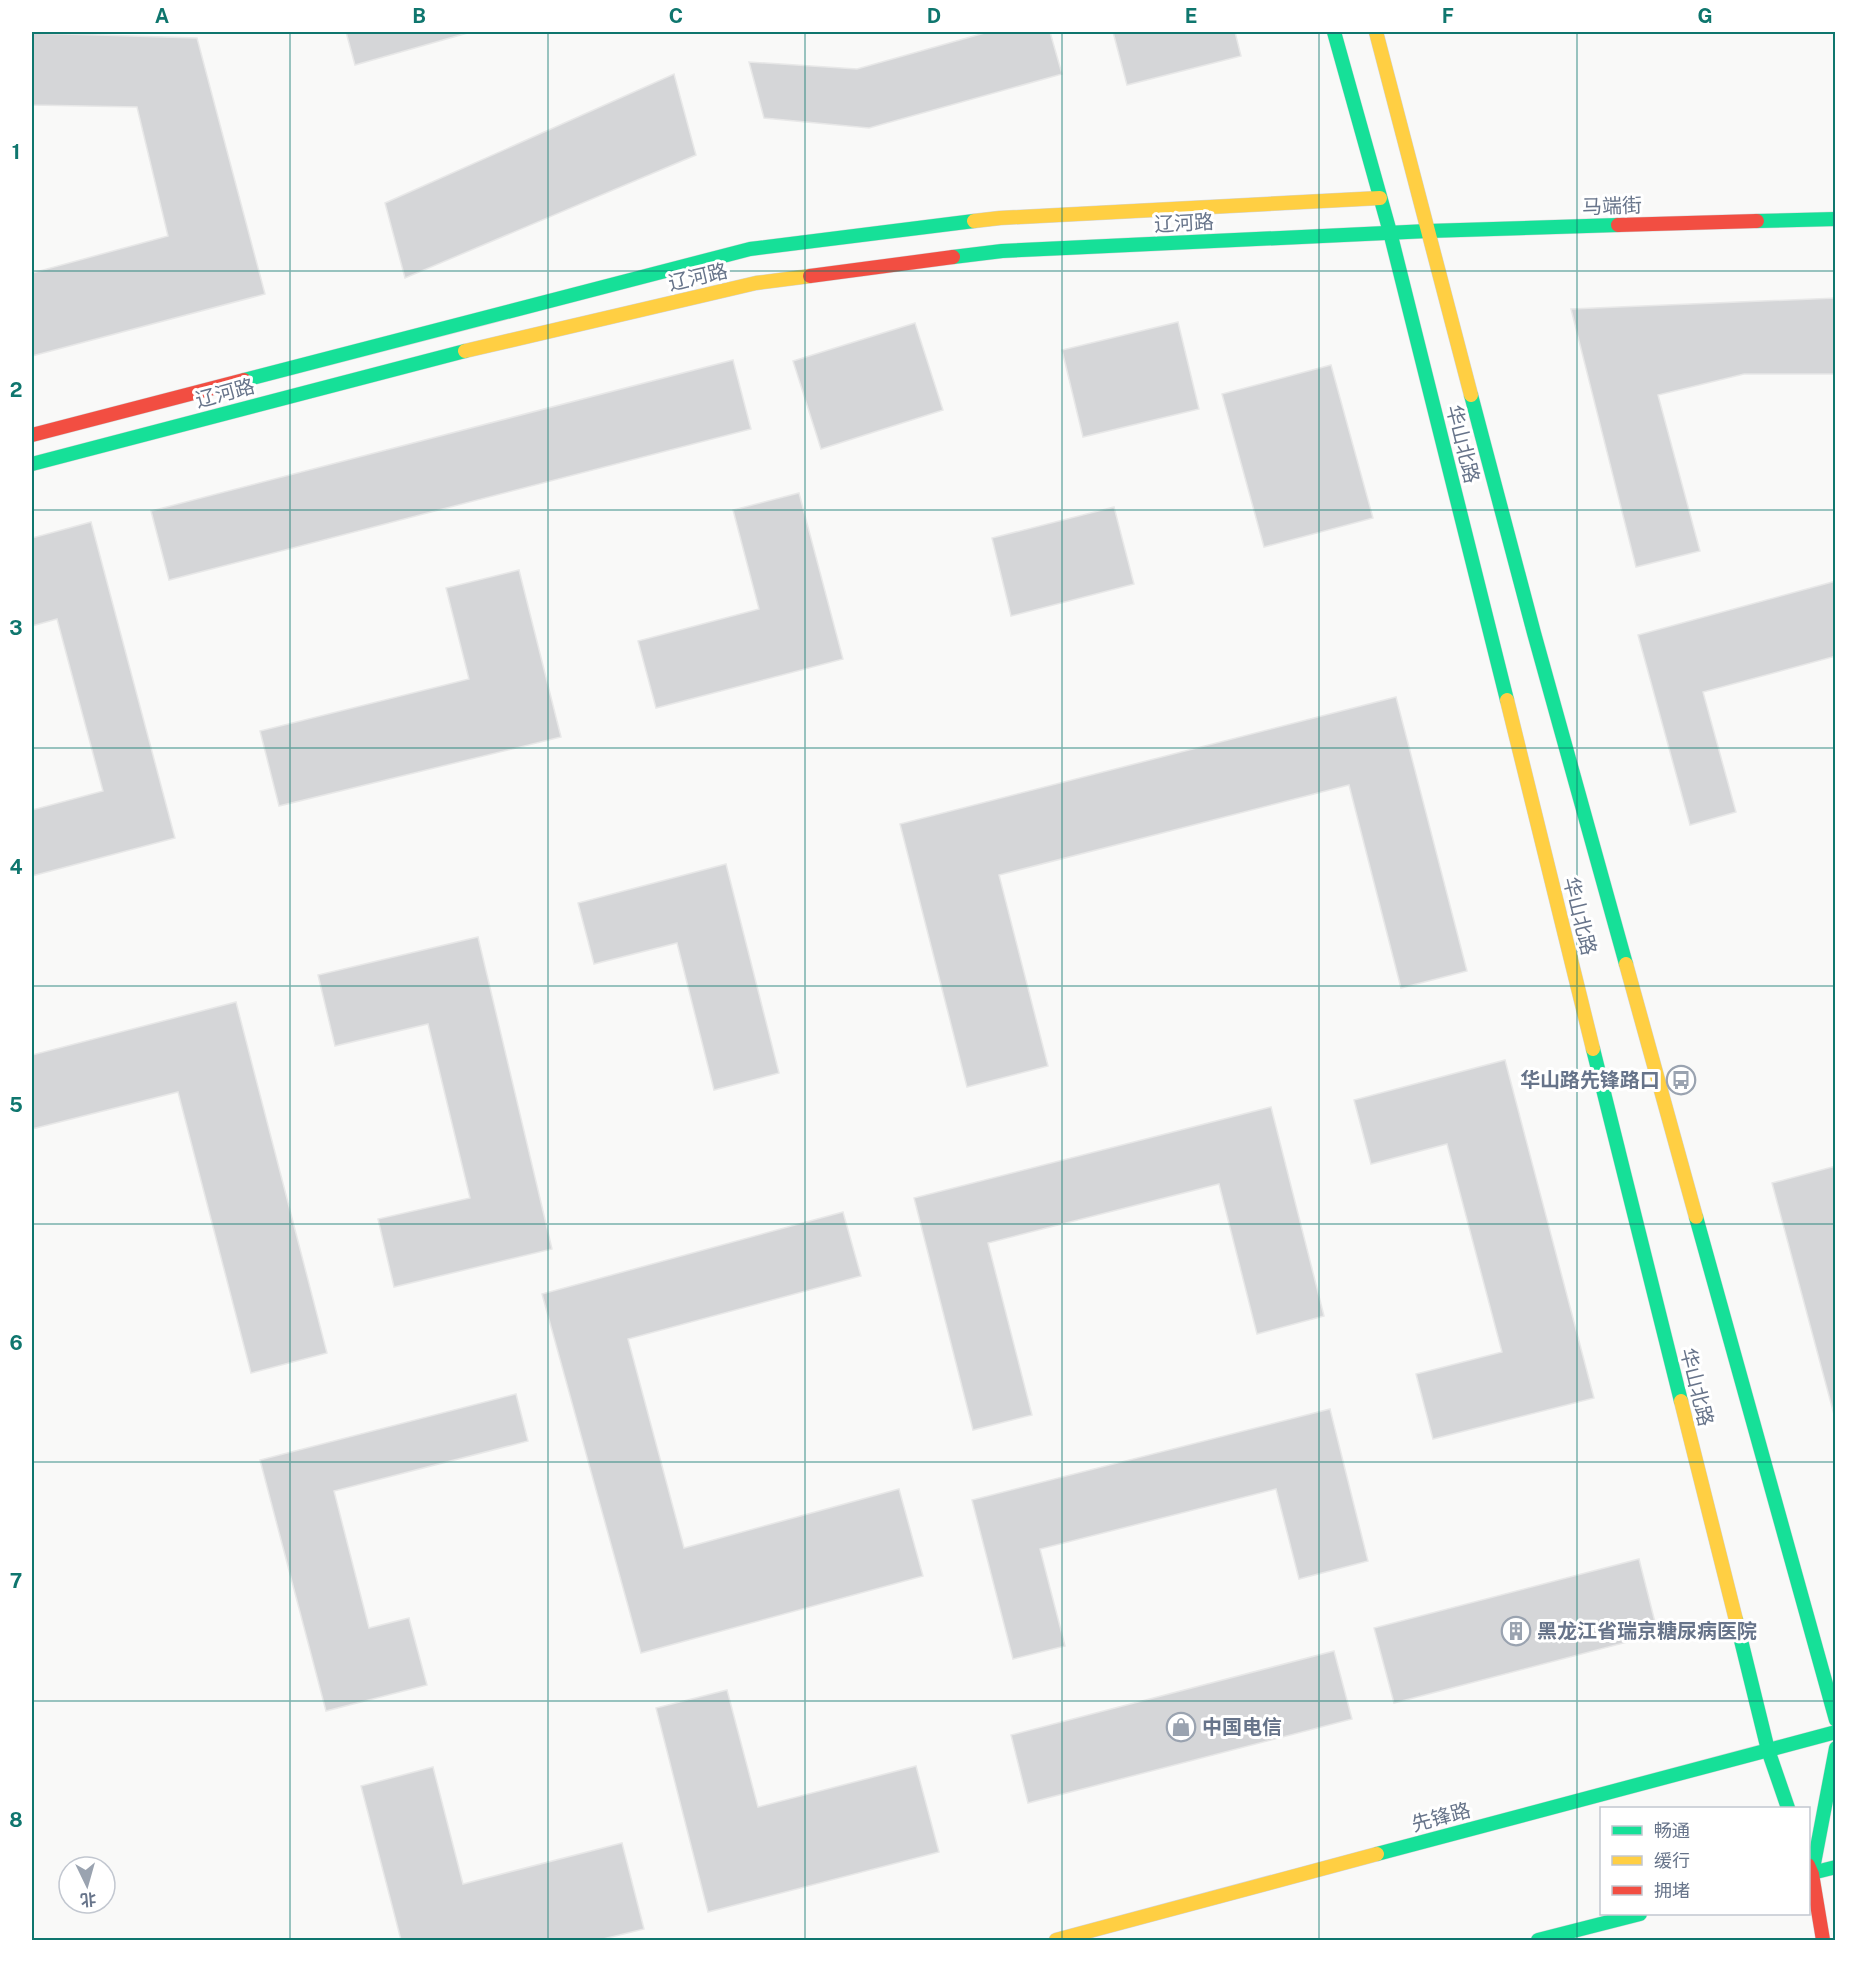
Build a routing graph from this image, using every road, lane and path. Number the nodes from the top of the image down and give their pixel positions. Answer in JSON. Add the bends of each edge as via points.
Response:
{"nodes":[{"id":1,"x":1335,"y":32,"type":"edge"},
{"id":2,"x":1376,"y":32,"type":"edge"},
{"id":3,"x":1380,"y":198,"type":"junction"},
{"id":4,"x":1836,"y":219,"type":"edge"},
{"id":5,"x":1428,"y":231,"type":"junction"},
{"id":6,"x":1390,"y":232,"type":"junction"},
{"id":7,"x":32,"y":435,"type":"edge"},
{"id":8,"x":32,"y":464,"type":"edge"},
{"id":9,"x":1836,"y":1720,"type":"edge"},
{"id":10,"x":1836,"y":1732,"type":"edge"},
{"id":11,"x":1836,"y":1748,"type":"edge"},
{"id":12,"x":1768,"y":1750,"type":"junction"},
{"id":13,"x":1787,"y":1807,"type":"edge"},
{"id":14,"x":1836,"y":1868,"type":"edge"},
{"id":15,"x":1810,"y":1871,"type":"edge"},
{"id":16,"x":1636,"y":1915,"type":"edge"},
{"id":17,"x":1056,"y":1941,"type":"edge"},
{"id":18,"x":1538,"y":1941,"type":"edge"},
{"id":19,"x":1823,"y":1941,"type":"edge"}],
"edges":[{"from":1,"to":3,"type":"main road","name":"华山北路"},
{"from":2,"to":5,"type":"main road","name":"华山北路"},
{"from":3,"to":6,"type":"main road","name":"华山北路"},
{"from":3,"to":7,"type":"main road","name":"辽河路","via":[[1000,218],[750,249]]},
{"from":4,"to":5,"type":"main road","name":"马端街"},
{"from":5,"to":6,"type":"main road","name":"马端街"},
{"from":5,"to":9,"type":"main road","name":"华山北路","via":[[1534,633]]},
{"from":6,"to":8,"type":"main road","name":"辽河路","via":[[1002,251],[756,283],[437,357]]},
{"from":6,"to":12,"type":"main road","name":"华山北路"},
{"from":10,"to":12,"type":"main road","name":"先锋路"},
{"from":11,"to":15,"type":"main road"},
{"from":12,"to":13,"type":"main road","name":"华山北路"},
{"from":12,"to":17,"type":"main road","name":"先锋路"},
{"from":14,"to":15,"type":"main road"},
{"from":15,"to":19,"type":"main road"},
{"from":16,"to":18,"type":"main road"}]}
